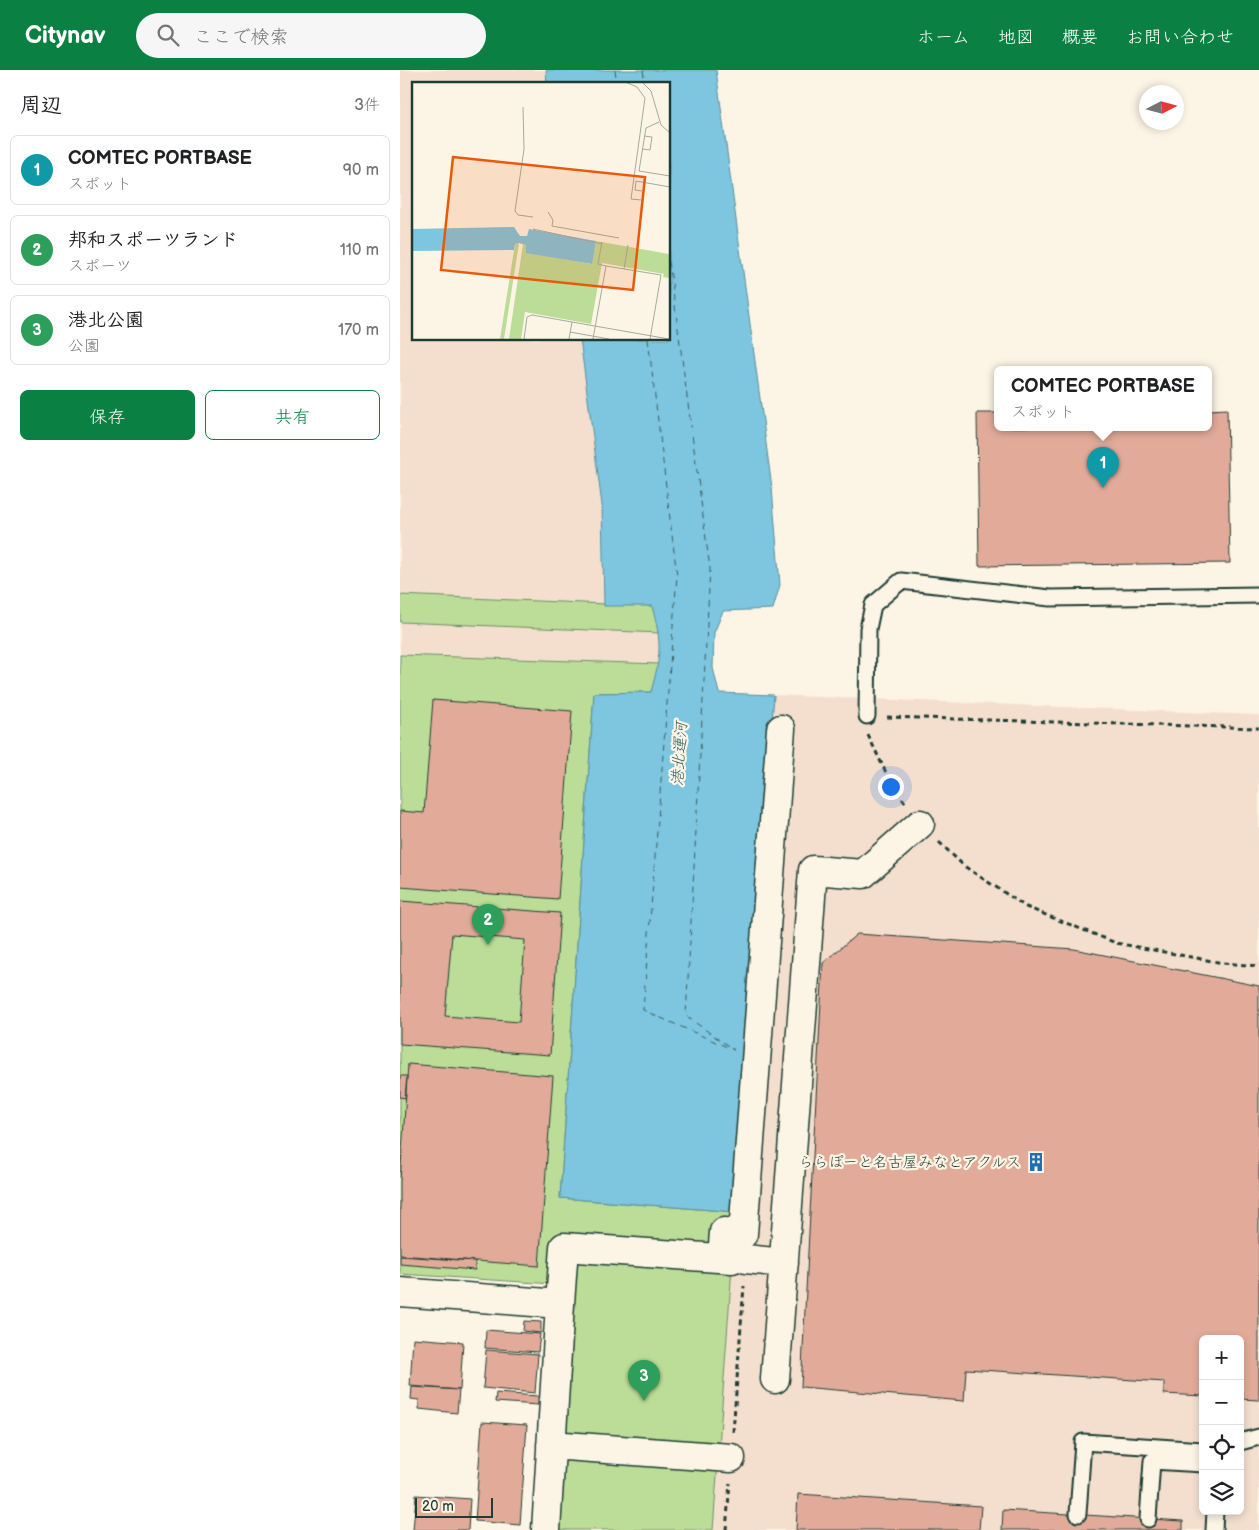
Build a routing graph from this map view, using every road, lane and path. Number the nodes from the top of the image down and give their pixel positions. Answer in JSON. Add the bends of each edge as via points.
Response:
{"nodes":[{"id":1,"x":1259,"y":595,"type":"edge"},
{"id":2,"x":867,"y":716,"type":"junction"},
{"id":3,"x":1259,"y":728,"type":"edge"},
{"id":4,"x":781,"y":729,"type":"dead end"},
{"id":5,"x":920,"y":824,"type":"junction"},
{"id":6,"x":1259,"y":966,"type":"edge"},
{"id":7,"x":733,"y":1259,"type":"junction"},
{"id":8,"x":784,"y":1263,"type":"junction"},
{"id":9,"x":400,"y":1292,"type":"edge"},
{"id":10,"x":560,"y":1304,"type":"junction"},
{"id":11,"x":775,"y":1379,"type":"dead end"},
{"id":12,"x":1259,"y":1437,"type":"edge"},
{"id":13,"x":1244,"y":1441,"type":"edge"},
{"id":14,"x":551,"y":1445,"type":"junction"},
{"id":15,"x":1199,"y":1450,"type":"edge"},
{"id":16,"x":731,"y":1458,"type":"junction"},
{"id":17,"x":1199,"y":1464,"type":"edge"},
{"id":18,"x":1078,"y":1514,"type":"dead end"},
{"id":19,"x":1215,"y":1515,"type":"edge"},
{"id":20,"x":1148,"y":1519,"type":"dead end"},
{"id":21,"x":546,"y":1530,"type":"edge"},
{"id":22,"x":726,"y":1530,"type":"edge"},
{"id":23,"x":1214,"y":1530,"type":"edge"}],
"edges":[{"from":1,"to":2,"type":"lane","via":[[1050,598],[901,581],[873,605],[868,629]]},
{"from":2,"to":3,"type":"path"},
{"from":2,"to":5,"type":"path","via":[[868,734],[888,780]]},
{"from":4,"to":7,"type":"street","via":[[743,1234],[724,1232]]},
{"from":5,"to":6,"type":"path","via":[[964,866],[1026,907],[1116,943],[1223,963]]},
{"from":5,"to":8,"type":"street","via":[[863,874],[813,870]]},
{"from":7,"to":8,"type":"street"},
{"from":7,"to":10,"type":"street","via":[[564,1247]]},
{"from":7,"to":16,"type":"path"},
{"from":8,"to":11,"type":"street"},
{"from":9,"to":10,"type":"street"},
{"from":10,"to":14,"type":"street"},
{"from":12,"to":13,"type":"lane"},
{"from":14,"to":16,"type":"street"},
{"from":14,"to":21,"type":"street"},
{"from":15,"to":18,"type":"lane","via":[[1083,1442]]},
{"from":16,"to":22,"type":"path"},
{"from":17,"to":20,"type":"lane","via":[[1152,1461]]},
{"from":19,"to":23,"type":"lane"}]}
